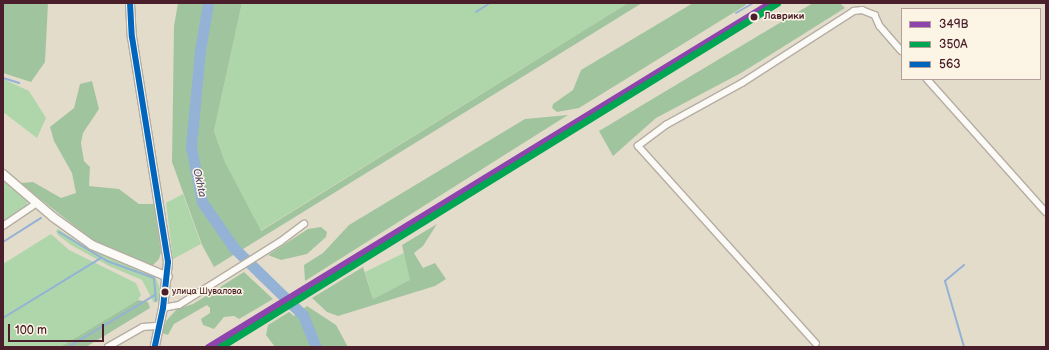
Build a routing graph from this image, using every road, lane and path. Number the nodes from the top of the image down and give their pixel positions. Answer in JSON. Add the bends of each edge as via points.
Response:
{"nodes":[{"id":1,"x":130,"y":3,"type":"edge"},
{"id":2,"x":901,"y":50,"type":"edge"},
{"id":3,"x":928,"y":80,"type":"edge"},
{"id":4,"x":3,"y":174,"type":"edge"},
{"id":5,"x":37,"y":203,"type":"junction"},
{"id":6,"x":1046,"y":212,"type":"edge"},
{"id":7,"x":304,"y":224,"type":"dead end"},
{"id":8,"x":3,"y":226,"type":"edge"},
{"id":9,"x":168,"y":277,"type":"junction"},
{"id":10,"x":163,"y":308,"type":"junction"},
{"id":11,"x":159,"y":326,"type":"junction"},
{"id":12,"x":816,"y":344,"type":"dead end"},
{"id":13,"x":108,"y":347,"type":"edge"},
{"id":14,"x":155,"y":347,"type":"edge"}],
"edges":[{"from":1,"to":9,"type":"street","via":[[132,37],[159,195]]},
{"from":2,"to":12,"type":"street","via":[[880,26],[875,15],[862,10],[854,12],[742,83],[666,125],[638,146]]},
{"from":3,"to":6,"type":"street"},
{"from":4,"to":5,"type":"street"},
{"from":5,"to":8,"type":"street"},
{"from":5,"to":9,"type":"street","via":[[92,246]]},
{"from":7,"to":10,"type":"street","via":[[280,242],[179,305]]},
{"from":9,"to":10,"type":"street"},
{"from":10,"to":11,"type":"street"},
{"from":11,"to":13,"type":"street","via":[[143,327]]},
{"from":11,"to":14,"type":"street"}]}
